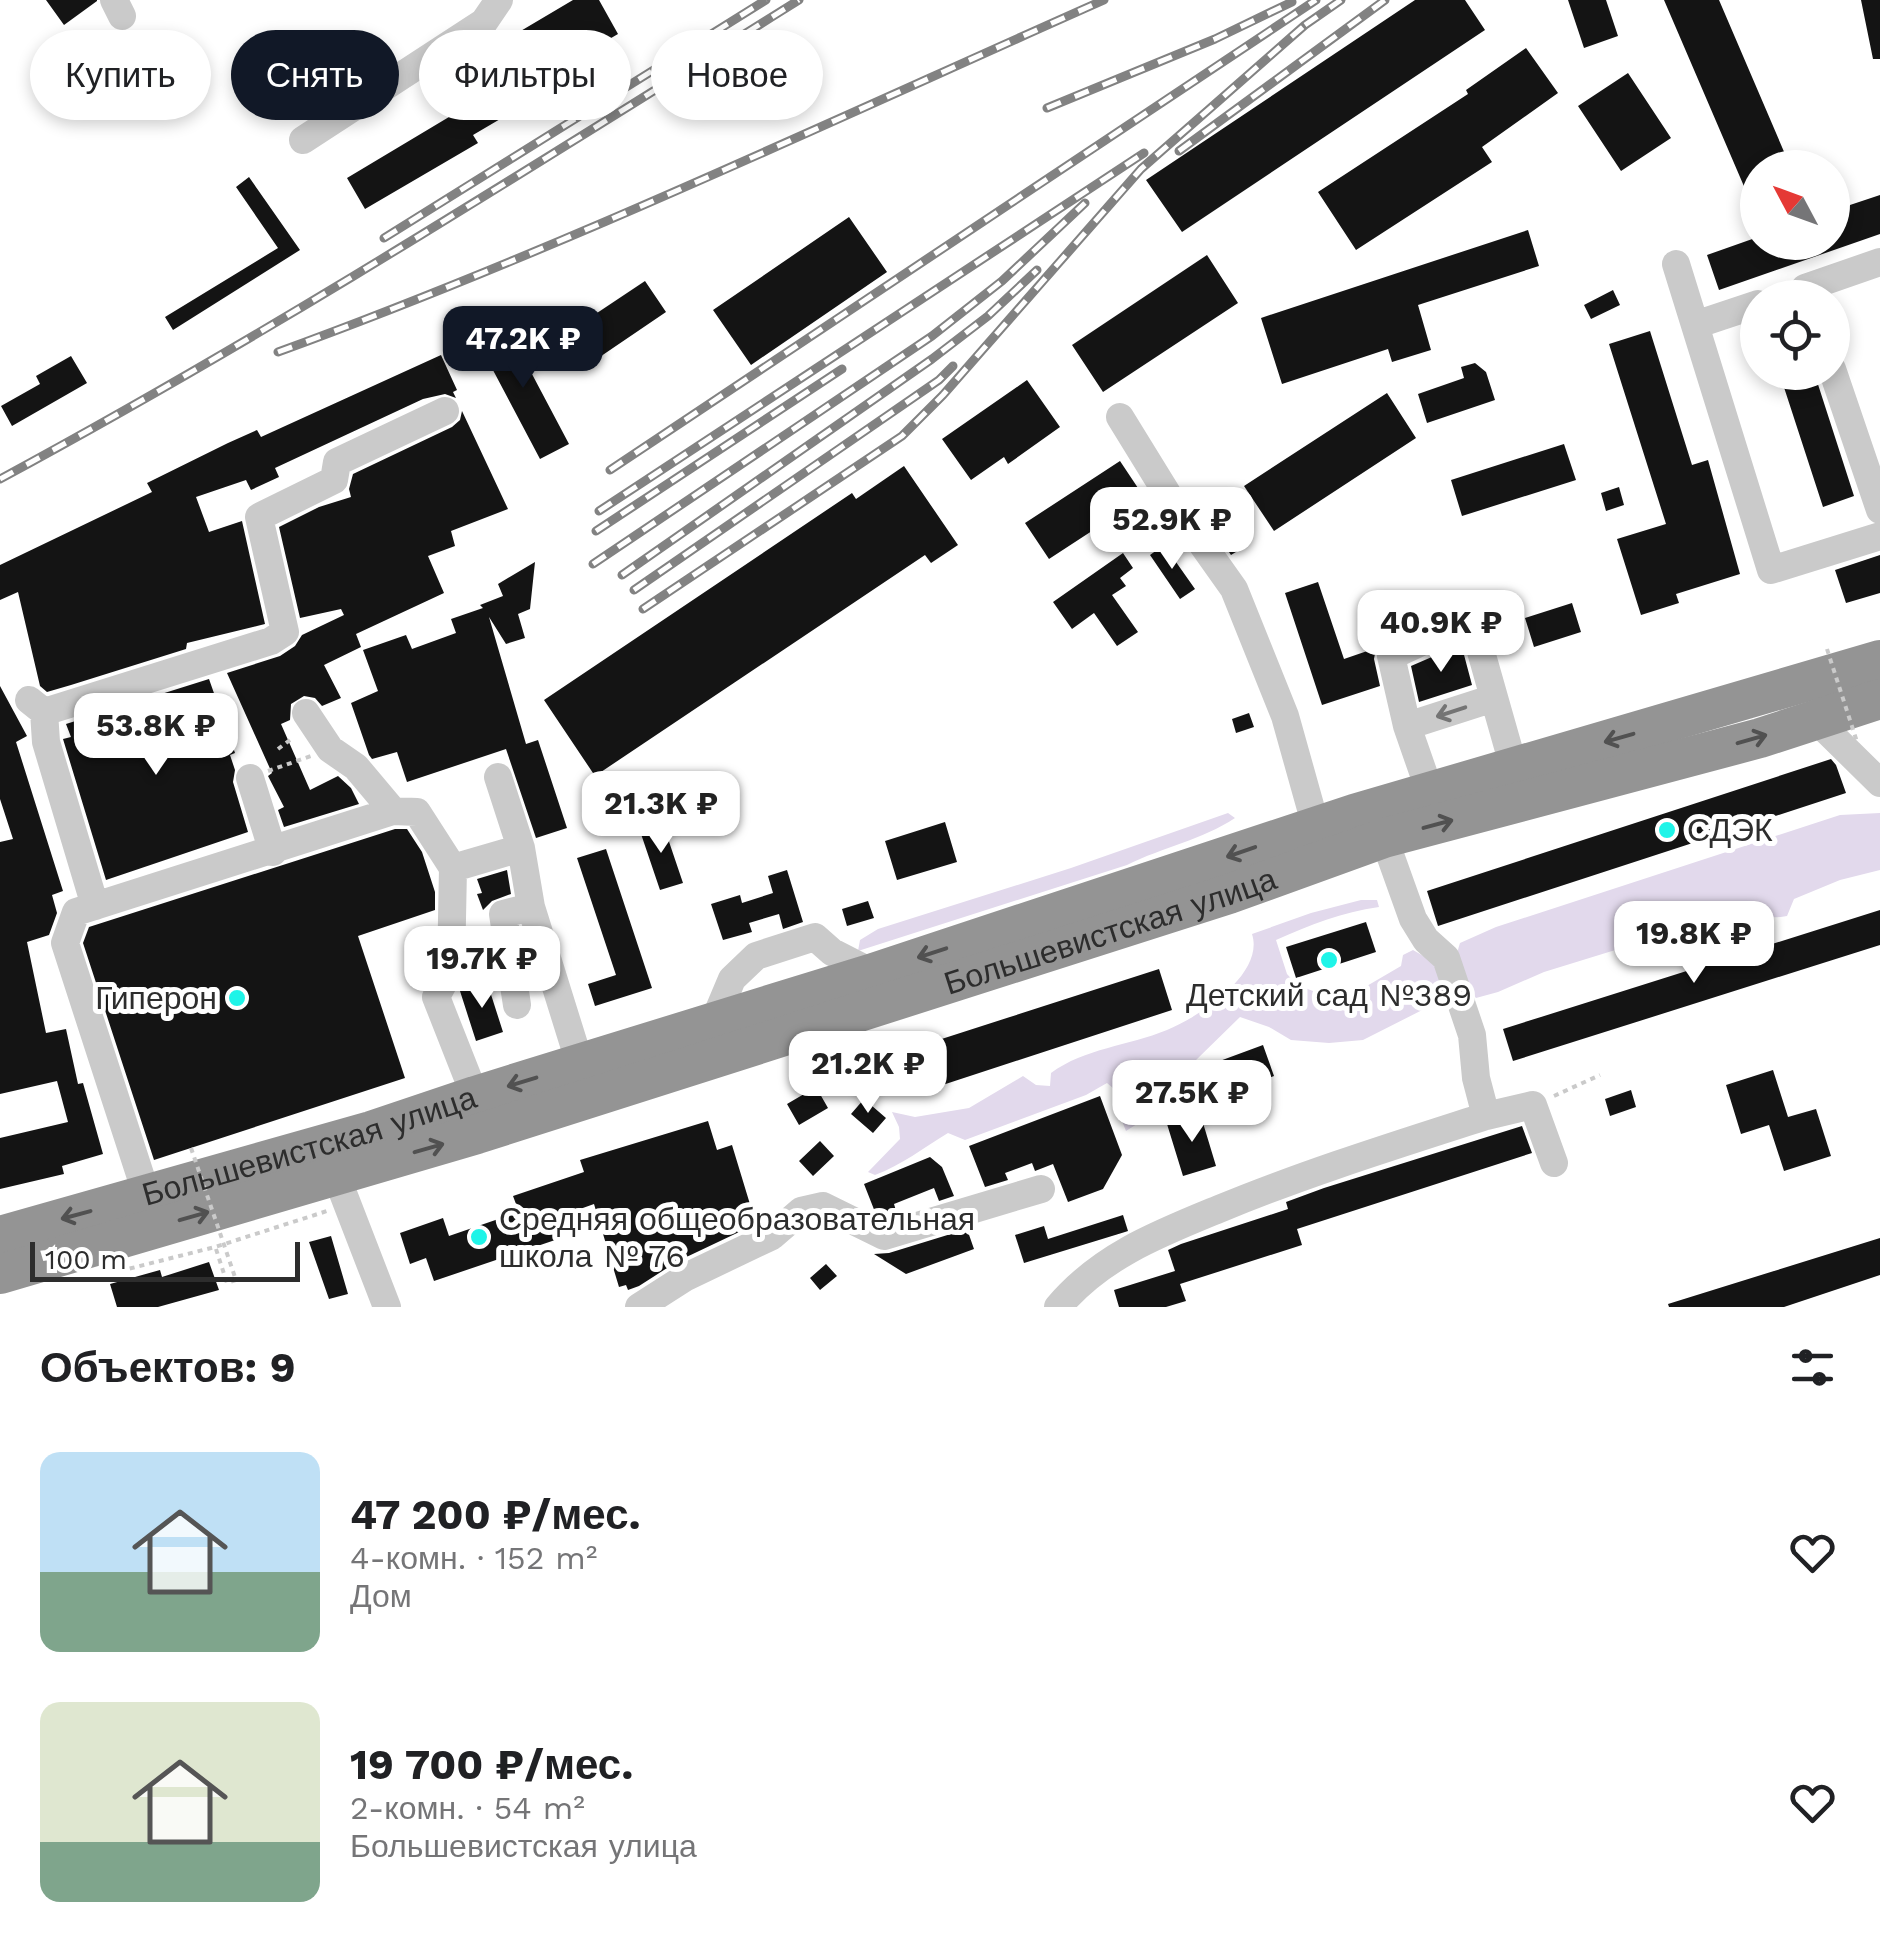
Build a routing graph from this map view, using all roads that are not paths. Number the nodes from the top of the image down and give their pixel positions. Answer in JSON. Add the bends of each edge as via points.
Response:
{"nodes":[{"id":1,"x":499,"y":0,"type":"edge"},
{"id":2,"x":303,"y":140,"type":"dead end"},
{"id":3,"x":1880,"y":262,"type":"edge"},
{"id":4,"x":1676,"y":264,"type":"dead end"},
{"id":5,"x":1836,"y":280,"type":"edge"},
{"id":6,"x":1740,"y":310,"type":"edge"},
{"id":7,"x":1695,"y":325,"type":"junction"},
{"id":8,"x":1839,"y":390,"type":"edge"},
{"id":9,"x":445,"y":411,"type":"dead end"},
{"id":10,"x":1120,"y":417,"type":"dead end"},
{"id":11,"x":1880,"y":510,"type":"edge"},
{"id":12,"x":1880,"y":536,"type":"edge"},
{"id":13,"x":1880,"y":660,"type":"edge"},
{"id":14,"x":1494,"y":698,"type":"junction"},
{"id":15,"x":1880,"y":698,"type":"edge"},
{"id":16,"x":306,"y":713,"type":"dead end"},
{"id":17,"x":1816,"y":720,"type":"junction"},
{"id":18,"x":1408,"y":726,"type":"junction"},
{"id":19,"x":1514,"y":768,"type":"junction"},
{"id":20,"x":498,"y":776,"type":"dead end"},
{"id":21,"x":250,"y":778,"type":"road end"},
{"id":22,"x":1880,"y":783,"type":"edge"},
{"id":23,"x":1430,"y":792,"type":"junction"},
{"id":24,"x":393,"y":811,"type":"junction"},
{"id":25,"x":1384,"y":838,"type":"junction"},
{"id":26,"x":1321,"y":844,"type":"junction"},
{"id":27,"x":521,"y":848,"type":"junction"},
{"id":28,"x":272,"y":852,"type":"junction"},
{"id":29,"x":453,"y":868,"type":"junction"},
{"id":30,"x":95,"y":906,"type":"junction"},
{"id":31,"x":531,"y":907,"type":"junction"},
{"id":32,"x":517,"y":1005,"type":"dead end"},
{"id":33,"x":580,"y":1064,"type":"junction"},
{"id":34,"x":475,"y":1096,"type":"junction"},
{"id":35,"x":1486,"y":1116,"type":"junction"},
{"id":36,"x":1554,"y":1162,"type":"dead end"},
{"id":37,"x":341,"y":1190,"type":"junction"},
{"id":38,"x":1041,"y":1190,"type":"dead end"},
{"id":39,"x":147,"y":1196,"type":"junction"},
{"id":40,"x":0,"y":1236,"type":"edge"},
{"id":41,"x":0,"y":1274,"type":"edge"},
{"id":42,"x":386,"y":1307,"type":"edge"},
{"id":43,"x":639,"y":1307,"type":"edge"},
{"id":44,"x":1058,"y":1307,"type":"edge"}],
"edges":[{"from":1,"to":2,"type":"street","via":[[484,22]]},
{"from":3,"to":5,"type":"street"},
{"from":4,"to":7,"type":"street"},
{"from":6,"to":7,"type":"street"},
{"from":7,"to":12,"type":"street","via":[[1771,570]]},
{"from":8,"to":11,"type":"street"},
{"from":9,"to":30,"type":"street","via":[[336,462],[334,480],[259,516],[285,632],[36,706]]},
{"from":10,"to":26,"type":"street","via":[[1234,589],[1285,716]]},
{"from":13,"to":19,"type":"highway","name":"Большевистская улица","one_way":true},
{"from":14,"to":18,"type":"street","one_way":true},
{"from":14,"to":18,"type":"street","via":[[1476,634],[1442,632],[1391,656]]},
{"from":14,"to":19,"type":"street"},
{"from":15,"to":17,"type":"highway","name":"Большевистская улица"},
{"from":16,"to":24,"type":"street","via":[[330,748]]},
{"from":17,"to":22,"type":"street"},
{"from":25,"to":17,"type":"highway","name":"Большевистская улица","one_way":true},
{"from":18,"to":23,"type":"street"},
{"from":19,"to":23,"type":"highway","name":"Большевистская улица"},
{"from":20,"to":27,"type":"street"},
{"from":21,"to":28,"type":"street"},
{"from":23,"to":26,"type":"highway","name":"Большевистская улица"},
{"from":24,"to":28,"type":"street"},
{"from":24,"to":29,"type":"street","via":[[417,812]]},
{"from":25,"to":26,"type":"highway","name":"Большевистская улица"},
{"from":25,"to":35,"type":"street","via":[[1412,919],[1446,958],[1472,1035]]},
{"from":26,"to":33,"type":"highway","name":"Большевистская улица","one_way":true},
{"from":37,"to":26,"type":"highway","name":"Большевистская улица","one_way":true,"via":[[477,1134]]},
{"from":27,"to":29,"type":"street"},
{"from":27,"to":31,"type":"street"},
{"from":28,"to":30,"type":"street"},
{"from":29,"to":34,"type":"street","via":[[451,969],[436,996]]},
{"from":30,"to":39,"type":"street","via":[[76,912],[65,944]]},
{"from":31,"to":32,"type":"street","via":[[503,914]]},
{"from":31,"to":33,"type":"street"},
{"from":33,"to":34,"type":"highway","name":"Большевистская улица","one_way":true},
{"from":34,"to":39,"type":"highway","name":"Большевистская улица"},
{"from":35,"to":36,"type":"street","via":[[1533,1105]]},
{"from":35,"to":44,"type":"street","via":[[1289,1180],[1136,1243],[1078,1283]]},
{"from":41,"to":37,"type":"highway","name":"Большевистская улица","one_way":true},
{"from":37,"to":42,"type":"street"},
{"from":38,"to":43,"type":"street","via":[[884,1236],[822,1206],[801,1211],[772,1236],[684,1271]]},
{"from":39,"to":40,"type":"highway","name":"Большевистская улица","one_way":true}]}
